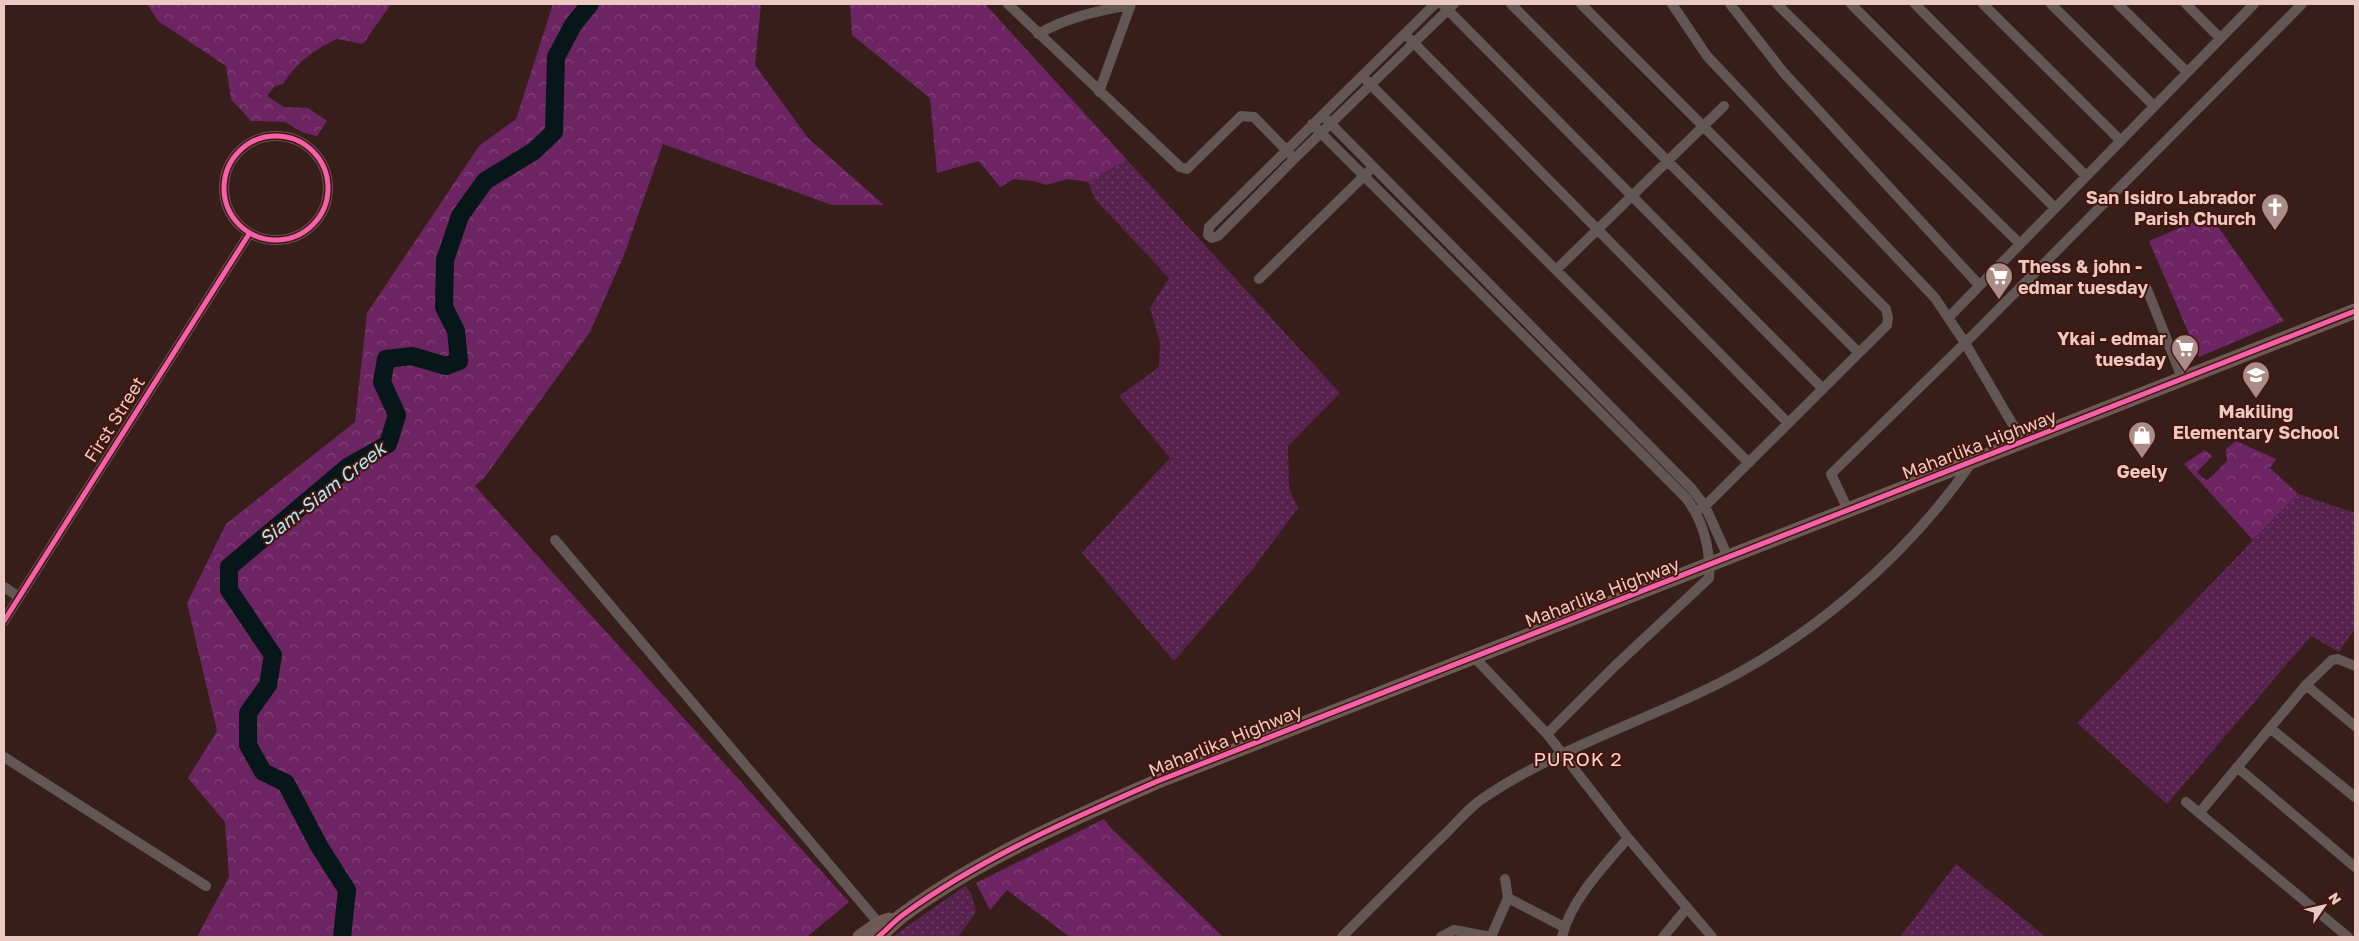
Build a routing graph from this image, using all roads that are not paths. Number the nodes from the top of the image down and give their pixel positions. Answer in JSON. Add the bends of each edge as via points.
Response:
{"nodes":[{"id":1,"x":1008,"y":4,"type":"edge"},
{"id":2,"x":1435,"y":4,"type":"edge"},
{"id":3,"x":1511,"y":4,"type":"edge"},
{"id":4,"x":1581,"y":4,"type":"edge"},
{"id":5,"x":1672,"y":4,"type":"edge"},
{"id":6,"x":1730,"y":4,"type":"edge"},
{"id":7,"x":1777,"y":4,"type":"edge"},
{"id":8,"x":1850,"y":4,"type":"edge"},
{"id":9,"x":1915,"y":4,"type":"edge"},
{"id":10,"x":1984,"y":4,"type":"edge"},
{"id":11,"x":2051,"y":4,"type":"edge"},
{"id":12,"x":2118,"y":4,"type":"edge"},
{"id":13,"x":2186,"y":4,"type":"edge"},
{"id":14,"x":2254,"y":4,"type":"edge"},
{"id":15,"x":2302,"y":4,"type":"edge"},
{"id":16,"x":1131,"y":5,"type":"edge"},
{"id":17,"x":1448,"y":6,"type":"edge"},
{"id":18,"x":1038,"y":34,"type":"junction"},
{"id":19,"x":1404,"y":34,"type":"junction"},
{"id":20,"x":2220,"y":38,"type":"junction"},
{"id":21,"x":1414,"y":43,"type":"junction"},
{"id":22,"x":2187,"y":72,"type":"junction"},
{"id":23,"x":1362,"y":76,"type":"junction"},
{"id":24,"x":1371,"y":84,"type":"junction"},
{"id":25,"x":1099,"y":92,"type":"junction"},
{"id":26,"x":1724,"y":106,"type":"dead end"},
{"id":27,"x":2154,"y":106,"type":"junction"},
{"id":28,"x":1321,"y":114,"type":"junction"},
{"id":29,"x":1312,"y":124,"type":"junction"},
{"id":30,"x":1330,"y":124,"type":"junction"},
{"id":31,"x":1703,"y":126,"type":"junction"},
{"id":32,"x":1321,"y":133,"type":"junction"},
{"id":33,"x":2121,"y":141,"type":"junction"},
{"id":34,"x":1285,"y":150,"type":"junction"},
{"id":35,"x":1294,"y":159,"type":"junction"},
{"id":36,"x":1668,"y":162,"type":"junction"},
{"id":37,"x":1372,"y":168,"type":"junction"},
{"id":38,"x":1364,"y":176,"type":"junction"},
{"id":39,"x":2086,"y":176,"type":"junction"},
{"id":40,"x":1632,"y":196,"type":"junction"},
{"id":41,"x":2055,"y":208,"type":"junction"},
{"id":42,"x":1598,"y":230,"type":"junction"},
{"id":43,"x":249,"y":234,"type":"junction"},
{"id":44,"x":2020,"y":244,"type":"junction"},
{"id":45,"x":1556,"y":270,"type":"junction"},
{"id":46,"x":1259,"y":279,"type":"dead end"},
{"id":47,"x":1979,"y":285,"type":"junction"},
{"id":48,"x":2147,"y":289,"type":"dead end"},
{"id":49,"x":2355,"y":311,"type":"edge"},
{"id":50,"x":1949,"y":317,"type":"junction"},
{"id":51,"x":1965,"y":343,"type":"junction"},
{"id":52,"x":1858,"y":353,"type":"junction"},
{"id":53,"x":2182,"y":378,"type":"junction"},
{"id":54,"x":1823,"y":389,"type":"junction"},
{"id":55,"x":1788,"y":423,"type":"junction"},
{"id":56,"x":2023,"y":442,"type":"junction"},
{"id":57,"x":1972,"y":461,"type":"junction"},
{"id":58,"x":1749,"y":463,"type":"junction"},
{"id":59,"x":1701,"y":509,"type":"junction"},
{"id":60,"x":1848,"y":510,"type":"junction"},
{"id":61,"x":555,"y":540,"type":"dead end"},
{"id":62,"x":1728,"y":557,"type":"junction"},
{"id":63,"x":1710,"y":565,"type":"junction"},
{"id":64,"x":4,"y":587,"type":"edge"},
{"id":65,"x":19,"y":597,"type":"junction"},
{"id":66,"x":4,"y":621,"type":"edge"},
{"id":67,"x":1475,"y":658,"type":"junction"},
{"id":68,"x":2355,"y":666,"type":"edge"},
{"id":69,"x":2306,"y":685,"type":"junction"},
{"id":70,"x":2355,"y":726,"type":"edge"},
{"id":71,"x":2270,"y":728,"type":"junction"},
{"id":72,"x":1547,"y":734,"type":"junction"},
{"id":73,"x":1562,"y":752,"type":"junction"},
{"id":74,"x":4,"y":757,"type":"edge"},
{"id":75,"x":2236,"y":767,"type":"junction"},
{"id":76,"x":2355,"y":797,"type":"edge"},
{"id":77,"x":2186,"y":802,"type":"dead end"},
{"id":78,"x":2200,"y":812,"type":"junction"},
{"id":79,"x":1628,"y":838,"type":"junction"},
{"id":80,"x":2355,"y":866,"type":"edge"},
{"id":81,"x":1505,"y":879,"type":"dead end"},
{"id":82,"x":206,"y":886,"type":"dead end"},
{"id":83,"x":1508,"y":898,"type":"junction"},
{"id":84,"x":1687,"y":908,"type":"junction"},
{"id":85,"x":881,"y":931,"type":"edge"},
{"id":86,"x":1563,"y":932,"type":"edge"},
{"id":87,"x":860,"y":937,"type":"edge"},
{"id":88,"x":1342,"y":937,"type":"edge"},
{"id":89,"x":1441,"y":937,"type":"edge"},
{"id":90,"x":1491,"y":937,"type":"edge"},
{"id":91,"x":1663,"y":937,"type":"edge"},
{"id":92,"x":1712,"y":937,"type":"edge"},
{"id":93,"x":2348,"y":937,"type":"edge"}],
"edges":[{"from":1,"to":18,"type":"street"},
{"from":2,"to":19,"type":"street"},
{"from":3,"to":36,"type":"street"},
{"from":4,"to":31,"type":"street"},
{"from":5,"to":50,"type":"street","via":[[1707,56],[1935,298]]},
{"from":6,"to":47,"type":"street","via":[[1784,73]]},
{"from":7,"to":44,"type":"street"},
{"from":8,"to":41,"type":"street"},
{"from":9,"to":39,"type":"street"},
{"from":10,"to":33,"type":"street"},
{"from":11,"to":27,"type":"street"},
{"from":12,"to":22,"type":"street"},
{"from":13,"to":20,"type":"street"},
{"from":14,"to":20,"type":"street"},
{"from":15,"to":51,"type":"street"},
{"from":16,"to":18,"type":"street","via":[[1059,21]]},
{"from":16,"to":25,"type":"street"},
{"from":17,"to":21,"type":"street"},
{"from":17,"to":40,"type":"street"},
{"from":18,"to":25,"type":"street"},
{"from":19,"to":21,"type":"street"},
{"from":19,"to":23,"type":"street"},
{"from":20,"to":22,"type":"street"},
{"from":21,"to":24,"type":"street"},
{"from":21,"to":42,"type":"street"},
{"from":22,"to":27,"type":"street"},
{"from":23,"to":24,"type":"street"},
{"from":23,"to":28,"type":"street"},
{"from":24,"to":30,"type":"street"},
{"from":24,"to":45,"type":"street"},
{"from":25,"to":34,"type":"street","via":[[1180,167],[1187,169],[1241,116],[1254,117]]},
{"from":26,"to":31,"type":"street"},
{"from":27,"to":33,"type":"street"},
{"from":28,"to":29,"type":"street"},
{"from":28,"to":30,"type":"street"},
{"from":29,"to":32,"type":"street"},
{"from":29,"to":34,"type":"street"},
{"from":30,"to":32,"type":"street"},
{"from":30,"to":37,"type":"street"},
{"from":31,"to":36,"type":"street"},
{"from":31,"to":52,"type":"street","via":[[1886,309],[1886,326]]},
{"from":32,"to":35,"type":"street"},
{"from":32,"to":38,"type":"street"},
{"from":33,"to":39,"type":"street"},
{"from":34,"to":35,"type":"street"},
{"from":34,"to":35,"type":"street","via":[[1209,227],[1208,235],[1212,238],[1218,236]]},
{"from":36,"to":40,"type":"street"},
{"from":36,"to":52,"type":"street"},
{"from":37,"to":38,"type":"street"},
{"from":37,"to":59,"type":"street","via":[[1692,489]]},
{"from":38,"to":46,"type":"street"},
{"from":38,"to":59,"type":"street","via":[[1686,498]]},
{"from":39,"to":41,"type":"street"},
{"from":40,"to":42,"type":"street"},
{"from":40,"to":54,"type":"street"},
{"from":41,"to":44,"type":"street"},
{"from":42,"to":45,"type":"street"},
{"from":42,"to":55,"type":"street"},
{"from":43,"to":43,"type":"street","via":[[275,241],[301,235],[316,223],[326,207],[329,188],[325,169],[316,153],[296,139],[273,135],[250,141],[233,156],[224,176],[224,198],[232,219]]},
{"from":43,"to":65,"type":"street","name":"First Street"},
{"from":44,"to":47,"type":"street"},
{"from":45,"to":58,"type":"street"},
{"from":47,"to":50,"type":"street"},
{"from":48,"to":53,"type":"street"},
{"from":49,"to":53,"type":"highway","name":"Maharlika Highway"},
{"from":50,"to":51,"type":"street"},
{"from":51,"to":56,"type":"street"},
{"from":51,"to":60,"type":"street","via":[[1831,474]]},
{"from":52,"to":54,"type":"street"},
{"from":53,"to":56,"type":"highway","name":"Maharlika Highway"},
{"from":54,"to":55,"type":"street"},
{"from":55,"to":58,"type":"street"},
{"from":56,"to":57,"type":"highway","name":"Maharlika Highway"},
{"from":57,"to":60,"type":"highway","name":"Maharlika Highway"},
{"from":57,"to":73,"type":"street","via":[[1952,490],[1897,551],[1849,596],[1796,636],[1700,693]]},
{"from":58,"to":59,"type":"street"},
{"from":59,"to":62,"type":"street"},
{"from":59,"to":63,"type":"street"},
{"from":60,"to":62,"type":"highway","name":"Maharlika Highway"},
{"from":61,"to":85,"type":"street"},
{"from":62,"to":63,"type":"highway","name":"Maharlika Highway"},
{"from":63,"to":67,"type":"highway","name":"Maharlika Highway"},
{"from":63,"to":72,"type":"street","via":[[1709,578]]},
{"from":64,"to":65,"type":"street"},
{"from":65,"to":66,"type":"street","name":"First Street"},
{"from":67,"to":72,"type":"street"},
{"from":67,"to":85,"type":"highway","name":"Maharlika Highway","via":[[1158,781],[1079,816],[981,866]]},
{"from":68,"to":69,"type":"street","via":[[2332,660]]},
{"from":69,"to":70,"type":"street"},
{"from":69,"to":71,"type":"street"},
{"from":71,"to":75,"type":"street"},
{"from":71,"to":76,"type":"street"},
{"from":72,"to":73,"type":"street"},
{"from":73,"to":79,"type":"street"},
{"from":73,"to":88,"type":"street","via":[[1478,802]]},
{"from":74,"to":82,"type":"street"},
{"from":75,"to":78,"type":"street"},
{"from":75,"to":80,"type":"street"},
{"from":77,"to":78,"type":"street"},
{"from":78,"to":93,"type":"street"},
{"from":79,"to":84,"type":"street"},
{"from":79,"to":86,"type":"street","via":[[1588,886]]},
{"from":81,"to":83,"type":"street"},
{"from":83,"to":86,"type":"street"},
{"from":83,"to":90,"type":"street"},
{"from":84,"to":91,"type":"street"},
{"from":84,"to":92,"type":"street"},
{"from":85,"to":87,"type":"highway","name":"Maharlika Highway"},
{"from":89,"to":90,"type":"street","via":[[1454,930]]}]}
